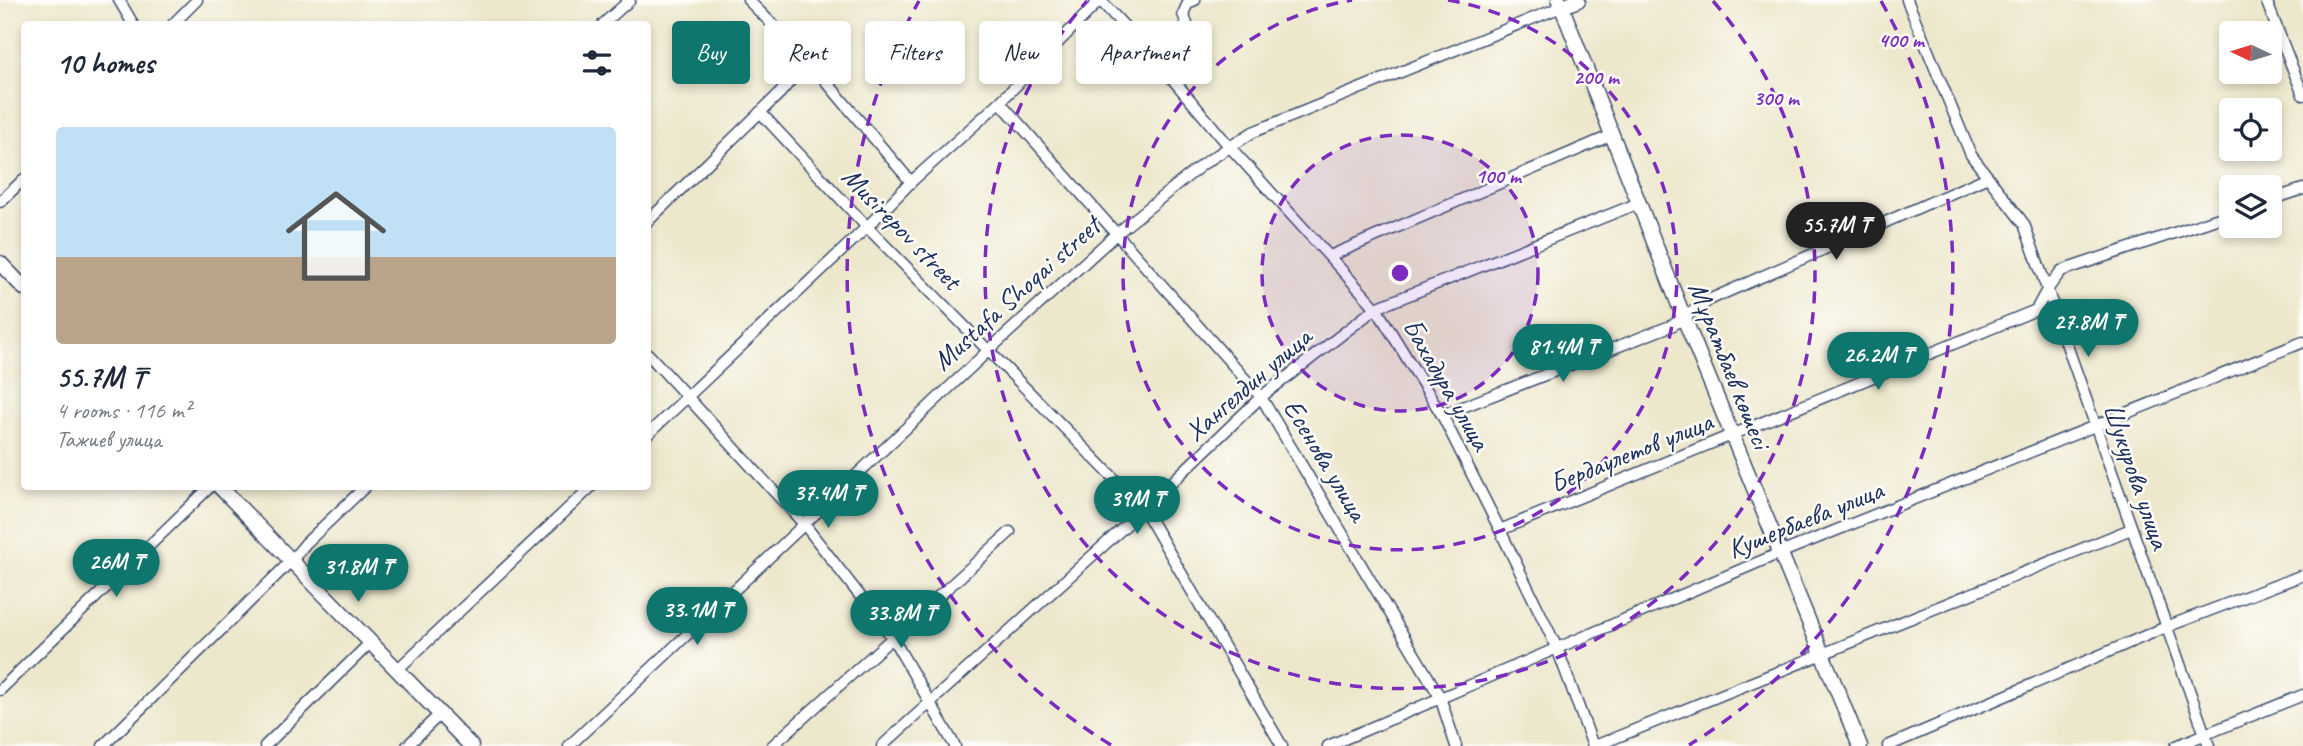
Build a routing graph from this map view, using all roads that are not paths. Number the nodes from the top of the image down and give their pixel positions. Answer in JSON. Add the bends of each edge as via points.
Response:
{"nodes":[{"id":1,"x":119,"y":0,"type":"edge"},
{"id":2,"x":197,"y":0,"type":"edge"},
{"id":3,"x":630,"y":0,"type":"edge"},
{"id":4,"x":748,"y":0,"type":"edge"},
{"id":5,"x":1100,"y":0,"type":"edge"},
{"id":6,"x":1195,"y":0,"type":"edge"},
{"id":7,"x":1578,"y":0,"type":"edge"},
{"id":8,"x":1907,"y":0,"type":"edge"},
{"id":9,"x":2266,"y":0,"type":"edge"},
{"id":10,"x":1560,"y":3,"type":"edge"},
{"id":11,"x":131,"y":21,"type":"edge"},
{"id":12,"x":176,"y":21,"type":"edge"},
{"id":13,"x":606,"y":21,"type":"edge"},
{"id":14,"x":769,"y":21,"type":"edge"},
{"id":15,"x":1186,"y":21,"type":"edge"},
{"id":16,"x":786,"y":84,"type":"edge"},
{"id":17,"x":828,"y":84,"type":"edge"},
{"id":18,"x":2303,"y":95,"type":"edge"},
{"id":19,"x":1000,"y":102,"type":"junction"},
{"id":20,"x":760,"y":112,"type":"junction"},
{"id":21,"x":1612,"y":135,"type":"junction"},
{"id":22,"x":1228,"y":146,"type":"junction"},
{"id":23,"x":1988,"y":177,"type":"junction"},
{"id":24,"x":21,"y":182,"type":"edge"},
{"id":25,"x":911,"y":182,"type":"junction"},
{"id":26,"x":2303,"y":189,"type":"edge"},
{"id":27,"x":2282,"y":196,"type":"edge"},
{"id":28,"x":0,"y":202,"type":"edge"},
{"id":29,"x":1639,"y":203,"type":"junction"},
{"id":30,"x":651,"y":213,"type":"edge"},
{"id":31,"x":2219,"y":218,"type":"edge"},
{"id":32,"x":867,"y":227,"type":"junction"},
{"id":33,"x":1116,"y":234,"type":"junction"},
{"id":34,"x":1330,"y":256,"type":"junction"},
{"id":35,"x":0,"y":263,"type":"edge"},
{"id":36,"x":21,"y":285,"type":"edge"},
{"id":37,"x":2047,"y":290,"type":"junction"},
{"id":38,"x":1376,"y":308,"type":"junction"},
{"id":39,"x":1684,"y":318,"type":"junction"},
{"id":40,"x":2303,"y":342,"type":"edge"},
{"id":41,"x":989,"y":350,"type":"junction"},
{"id":42,"x":651,"y":357,"type":"edge"},
{"id":43,"x":687,"y":397,"type":"junction"},
{"id":44,"x":1261,"y":397,"type":"junction"},
{"id":45,"x":1442,"y":415,"type":"junction"},
{"id":46,"x":2095,"y":426,"type":"junction"},
{"id":47,"x":651,"y":431,"type":"edge"},
{"id":48,"x":1732,"y":435,"type":"junction"},
{"id":49,"x":207,"y":490,"type":"edge"},
{"id":50,"x":223,"y":490,"type":"edge"},
{"id":51,"x":362,"y":490,"type":"edge"},
{"id":52,"x":588,"y":490,"type":"edge"},
{"id":53,"x":1144,"y":509,"type":"junction"},
{"id":54,"x":804,"y":524,"type":"junction"},
{"id":55,"x":2131,"y":529,"type":"junction"},
{"id":56,"x":1500,"y":530,"type":"junction"},
{"id":57,"x":1010,"y":532,"type":"dead end"},
{"id":58,"x":1780,"y":553,"type":"junction"},
{"id":59,"x":292,"y":560,"type":"junction"},
{"id":60,"x":2303,"y":575,"type":"edge"},
{"id":61,"x":2166,"y":627,"type":"junction"},
{"id":62,"x":892,"y":637,"type":"junction"},
{"id":63,"x":370,"y":642,"type":"junction"},
{"id":64,"x":1557,"y":648,"type":"junction"},
{"id":65,"x":1822,"y":655,"type":"junction"},
{"id":66,"x":398,"y":669,"type":"junction"},
{"id":67,"x":0,"y":690,"type":"edge"},
{"id":68,"x":2303,"y":695,"type":"edge"},
{"id":69,"x":1440,"y":697,"type":"junction"},
{"id":70,"x":930,"y":703,"type":"junction"},
{"id":71,"x":441,"y":713,"type":"junction"},
{"id":72,"x":2204,"y":735,"type":"junction"},
{"id":73,"x":103,"y":746,"type":"edge"},
{"id":74,"x":265,"y":746,"type":"edge"},
{"id":75,"x":407,"y":746,"type":"edge"},
{"id":76,"x":471,"y":746,"type":"edge"},
{"id":77,"x":569,"y":746,"type":"edge"},
{"id":78,"x":772,"y":746,"type":"edge"},
{"id":79,"x":882,"y":746,"type":"edge"},
{"id":80,"x":955,"y":746,"type":"edge"},
{"id":81,"x":1282,"y":746,"type":"edge"},
{"id":82,"x":1328,"y":746,"type":"edge"},
{"id":83,"x":1457,"y":746,"type":"edge"},
{"id":84,"x":1594,"y":746,"type":"edge"},
{"id":85,"x":1860,"y":746,"type":"edge"},
{"id":86,"x":1888,"y":746,"type":"edge"},
{"id":87,"x":2176,"y":746,"type":"edge"},
{"id":88,"x":2209,"y":746,"type":"edge"}],
"edges":[{"from":1,"to":11,"type":"street"},
{"from":2,"to":12,"type":"street"},
{"from":3,"to":13,"type":"street"},
{"from":4,"to":14,"type":"street"},
{"from":5,"to":19,"type":"street"},
{"from":5,"to":22,"type":"street","name":"Бахадура улица"},
{"from":6,"to":15,"type":"street","via":[[1188,3]]},
{"from":7,"to":10,"type":"street","name":"Mustafa Shoqai street"},
{"from":8,"to":23,"type":"street","name":"Шукурова улица","via":[[1971,155]]},
{"from":9,"to":18,"type":"street"},
{"from":10,"to":21,"type":"street","name":"Мұратбаев көшесі"},
{"from":10,"to":22,"type":"street","name":"Mustafa Shoqai street"},
{"from":16,"to":20,"type":"street"},
{"from":17,"to":25,"type":"street"},
{"from":19,"to":25,"type":"street"},
{"from":19,"to":33,"type":"street","name":"Есенова улица"},
{"from":20,"to":30,"type":"street"},
{"from":20,"to":32,"type":"street","name":"Musirepov street"},
{"from":21,"to":29,"type":"street","name":"Мұратбаев көшесі"},
{"from":21,"to":34,"type":"street"},
{"from":22,"to":33,"type":"street","name":"Mustafa Shoqai street"},
{"from":22,"to":34,"type":"street","name":"Бахадура улица"},
{"from":23,"to":37,"type":"street","name":"Шукурова улица","via":[[2024,224]]},
{"from":23,"to":39,"type":"street","via":[[1711,299]]},
{"from":24,"to":28,"type":"street"},
{"from":25,"to":32,"type":"street"},
{"from":26,"to":27,"type":"street"},
{"from":29,"to":38,"type":"street","name":"Хангелдин улица"},
{"from":29,"to":39,"type":"street","name":"Мұратбаев көшесі"},
{"from":31,"to":37,"type":"street","name":"Бердаулетов улица","via":[[2062,271]]},
{"from":32,"to":41,"type":"street","name":"Musirepov street"},
{"from":32,"to":43,"type":"street"},
{"from":33,"to":41,"type":"street","name":"Mustafa Shoqai street"},
{"from":33,"to":44,"type":"street","name":"Есенова улица"},
{"from":34,"to":38,"type":"street","name":"Бахадура улица"},
{"from":35,"to":36,"type":"street"},
{"from":37,"to":46,"type":"street","name":"Шукурова улица"},
{"from":37,"to":48,"type":"street","name":"Бердаулетов улица","via":[[2036,310]]},
{"from":38,"to":44,"type":"street","name":"Хангелдин улица"},
{"from":38,"to":45,"type":"street","name":"Бахадура улица"},
{"from":39,"to":45,"type":"street"},
{"from":39,"to":48,"type":"street","name":"Мұратбаев көшесі"},
{"from":40,"to":46,"type":"street","name":"Кушербаева улица"},
{"from":41,"to":53,"type":"street","name":"Musirepov street"},
{"from":41,"to":54,"type":"street","name":"Mustafa Shoqai street"},
{"from":42,"to":43,"type":"street"},
{"from":43,"to":47,"type":"street"},
{"from":43,"to":54,"type":"street"},
{"from":44,"to":53,"type":"street","name":"Хангелдин улица"},
{"from":44,"to":69,"type":"street","name":"Есенова улица"},
{"from":45,"to":56,"type":"street","name":"Бахадура улица"},
{"from":46,"to":55,"type":"street","name":"Шукурова улица"},
{"from":46,"to":58,"type":"street","name":"Кушербаева улица"},
{"from":48,"to":56,"type":"street","name":"Бердаулетов улица"},
{"from":48,"to":58,"type":"street","name":"Мұратбаев көшесі"},
{"from":49,"to":67,"type":"street"},
{"from":50,"to":59,"type":"street"},
{"from":51,"to":59,"type":"street"},
{"from":52,"to":66,"type":"street"},
{"from":53,"to":70,"type":"street","name":"Хангелдин улица"},
{"from":53,"to":81,"type":"street","name":"Musirepov street"},
{"from":54,"to":62,"type":"street"},
{"from":54,"to":77,"type":"street","name":"Mustafa Shoqai street"},
{"from":55,"to":61,"type":"street","name":"Шукурова улица"},
{"from":55,"to":65,"type":"street"},
{"from":56,"to":64,"type":"street","name":"Бахадура улица"},
{"from":57,"to":62,"type":"street"},
{"from":58,"to":64,"type":"street","name":"Кушербаева улица"},
{"from":58,"to":65,"type":"street","name":"Мұратбаев көшесі"},
{"from":59,"to":63,"type":"street"},
{"from":59,"to":73,"type":"street"},
{"from":60,"to":61,"type":"street"},
{"from":61,"to":72,"type":"street","name":"Шукурова улица"},
{"from":61,"to":86,"type":"street"},
{"from":62,"to":70,"type":"street"},
{"from":62,"to":78,"type":"street"},
{"from":63,"to":66,"type":"street"},
{"from":63,"to":74,"type":"street"},
{"from":64,"to":69,"type":"street","name":"Кушербаева улица"},
{"from":64,"to":84,"type":"street","name":"Бахадура улица"},
{"from":65,"to":84,"type":"street"},
{"from":65,"to":85,"type":"street","name":"Мұратбаев көшесі"},
{"from":66,"to":71,"type":"street"},
{"from":68,"to":72,"type":"street"},
{"from":69,"to":82,"type":"street","name":"Кушербаева улица"},
{"from":69,"to":83,"type":"street","name":"Есенова улица"},
{"from":70,"to":79,"type":"street","name":"Хангелдин улица"},
{"from":70,"to":80,"type":"street"},
{"from":71,"to":75,"type":"street"},
{"from":71,"to":76,"type":"street"},
{"from":72,"to":87,"type":"street"},
{"from":72,"to":88,"type":"street","name":"Шукурова улица"}]}
